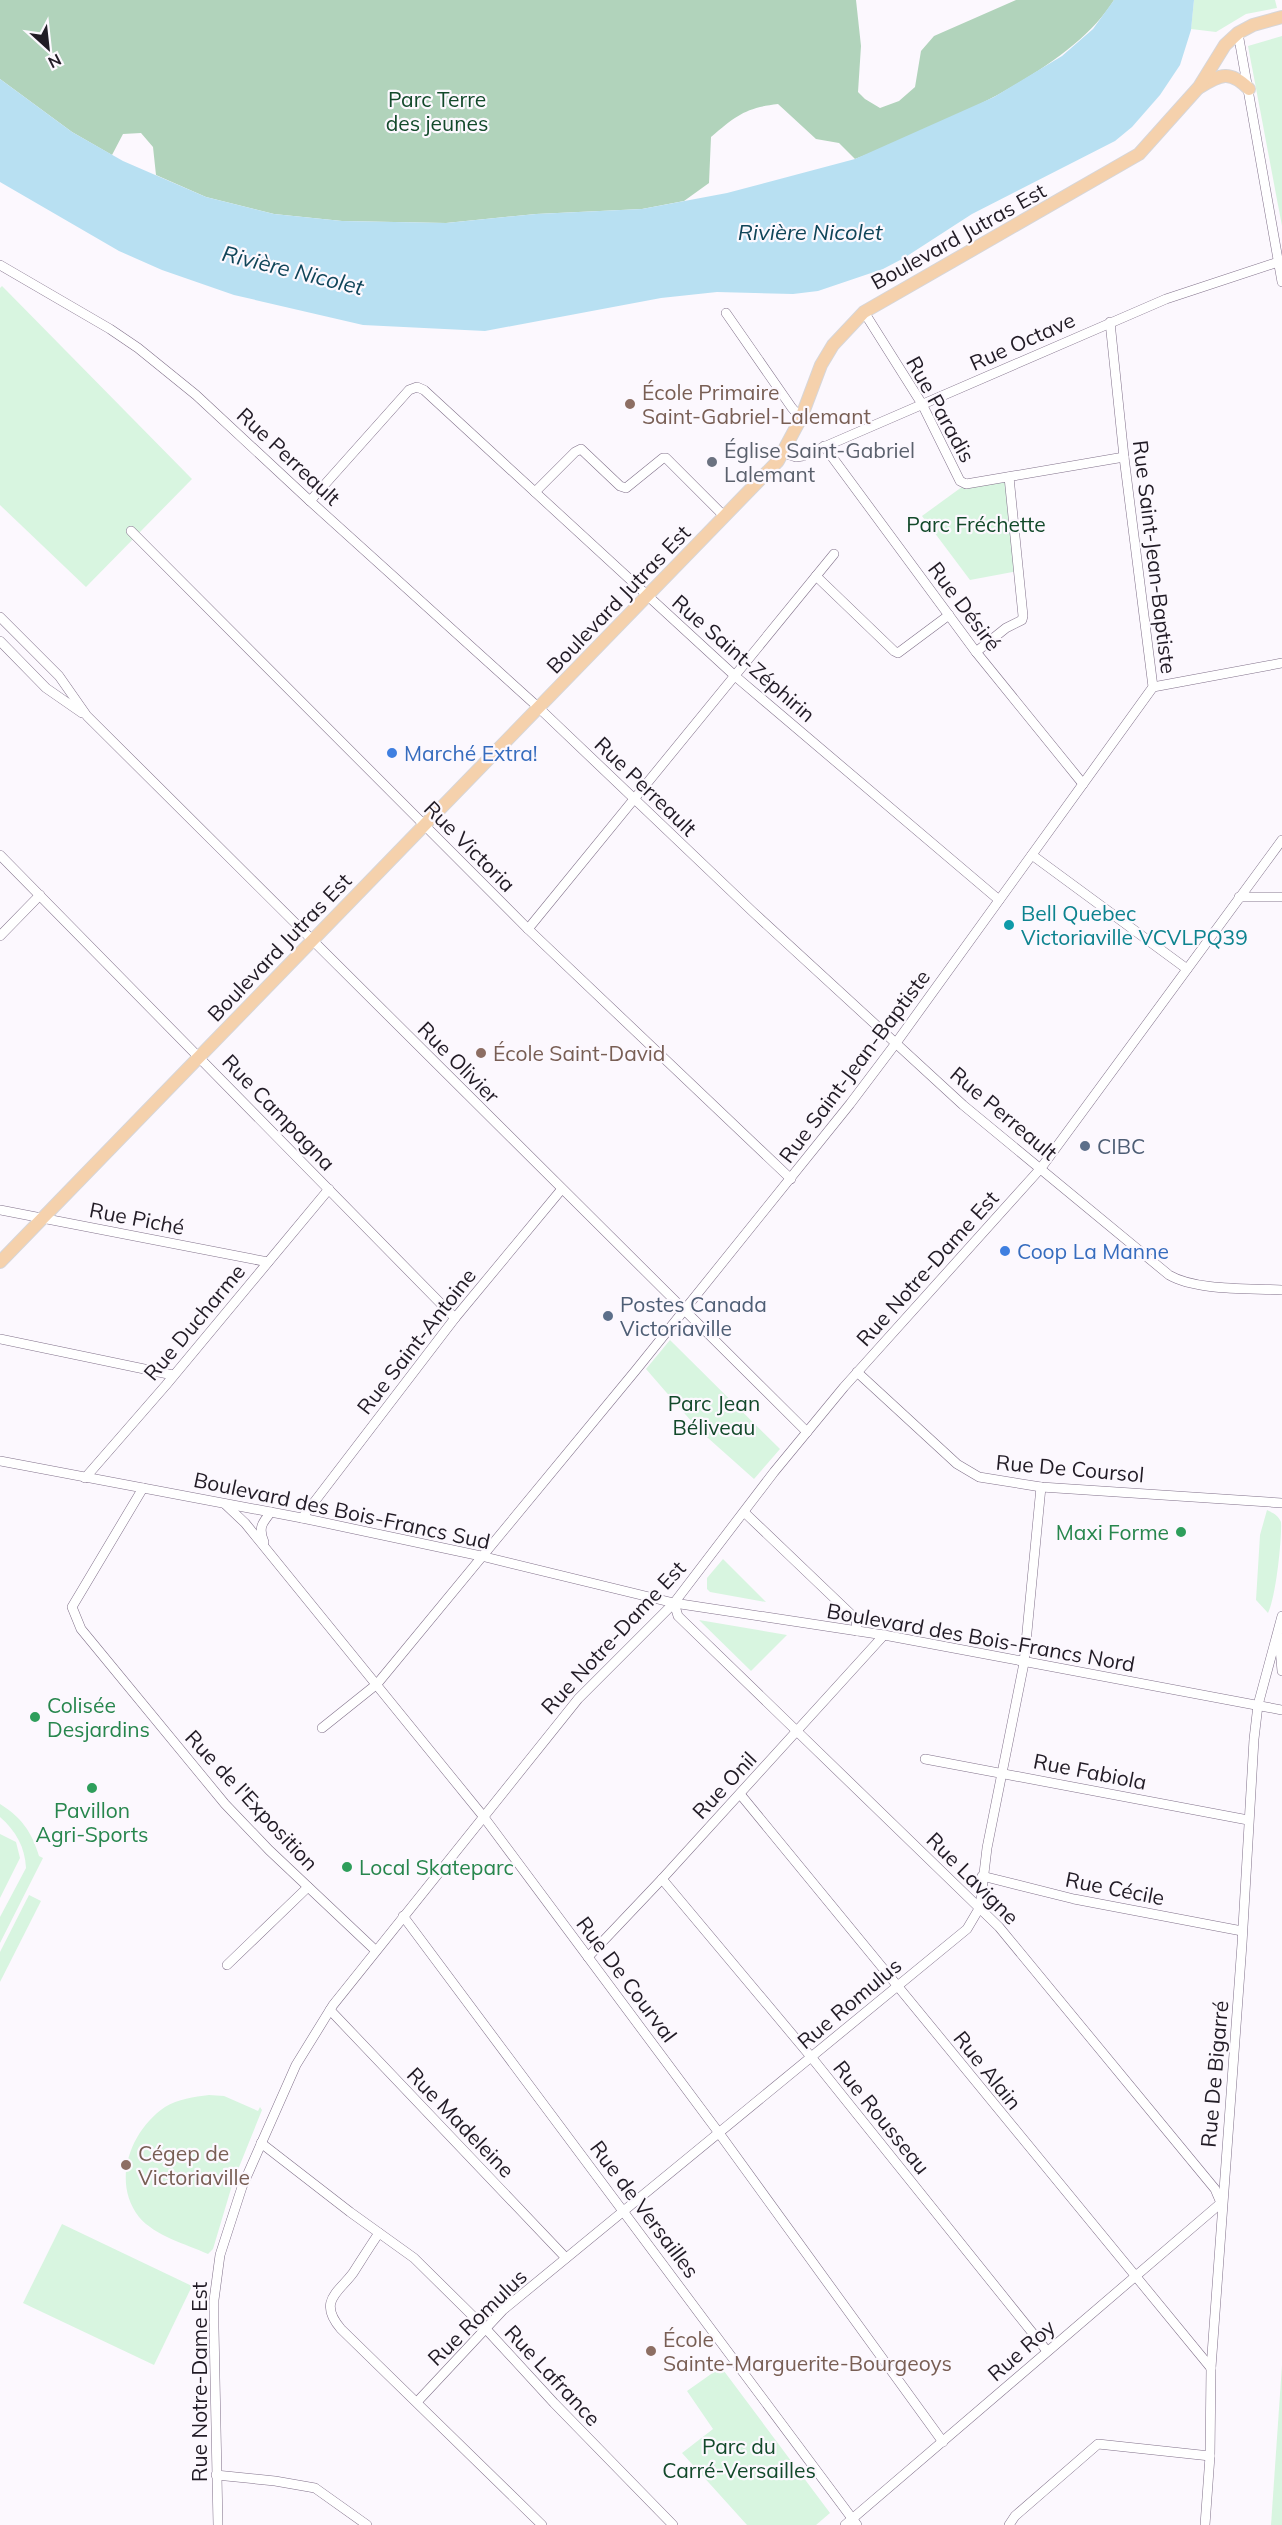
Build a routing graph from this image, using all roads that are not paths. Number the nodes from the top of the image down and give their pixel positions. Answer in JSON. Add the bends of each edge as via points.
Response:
{"nodes":[{"id":1,"x":1282,"y":17,"type":"edge"},
{"id":2,"x":1238,"y":33,"type":"junction"},
{"id":3,"x":1199,"y":87,"type":"junction"},
{"id":4,"x":1249,"y":89,"type":"junction"},
{"id":5,"x":1278,"y":262,"type":"junction"},
{"id":6,"x":0,"y":265,"type":"edge"},
{"id":7,"x":1282,"y":282,"type":"edge"},
{"id":8,"x":864,"y":312,"type":"junction"},
{"id":9,"x":726,"y":313,"type":"dead end"},
{"id":10,"x":1110,"y":322,"type":"junction"},
{"id":11,"x":922,"y":404,"type":"junction"},
{"id":12,"x":801,"y":418,"type":"junction"},
{"id":13,"x":824,"y":446,"type":"junction"},
{"id":14,"x":783,"y":453,"type":"junction"},
{"id":15,"x":1124,"y":457,"type":"junction"},
{"id":16,"x":1009,"y":477,"type":"junction"},
{"id":17,"x":535,"y":492,"type":"junction"},
{"id":18,"x":310,"y":501,"type":"junction"},
{"id":19,"x":725,"y":517,"type":"junction"},
{"id":20,"x":131,"y":531,"type":"dead end"},
{"id":21,"x":834,"y":554,"type":"dead end"},
{"id":22,"x":816,"y":576,"type":"junction"},
{"id":23,"x":648,"y":596,"type":"junction"},
{"id":24,"x":949,"y":615,"type":"junction"},
{"id":25,"x":0,"y":617,"type":"edge"},
{"id":26,"x":0,"y":641,"type":"edge"},
{"id":27,"x":976,"y":652,"type":"junction"},
{"id":28,"x":1282,"y":663,"type":"edge"},
{"id":29,"x":735,"y":676,"type":"junction"},
{"id":30,"x":1153,"y":687,"type":"junction"},
{"id":31,"x":539,"y":708,"type":"junction"},
{"id":32,"x":87,"y":716,"type":"junction"},
{"id":33,"x":1083,"y":784,"type":"junction"},
{"id":34,"x":633,"y":800,"type":"junction"},
{"id":35,"x":424,"y":826,"type":"junction"},
{"id":36,"x":1282,"y":840,"type":"edge"},
{"id":37,"x":0,"y":855,"type":"edge"},
{"id":38,"x":1032,"y":855,"type":"junction"},
{"id":39,"x":40,"y":896,"type":"junction"},
{"id":40,"x":1239,"y":897,"type":"junction"},
{"id":41,"x":1282,"y":897,"type":"edge"},
{"id":42,"x":999,"y":900,"type":"junction"},
{"id":43,"x":528,"y":929,"type":"junction"},
{"id":44,"x":0,"y":936,"type":"edge"},
{"id":45,"x":312,"y":941,"type":"junction"},
{"id":46,"x":1187,"y":969,"type":"junction"},
{"id":47,"x":896,"y":1043,"type":"junction"},
{"id":48,"x":200,"y":1057,"type":"junction"},
{"id":49,"x":1041,"y":1168,"type":"junction"},
{"id":50,"x":791,"y":1179,"type":"junction"},
{"id":51,"x":328,"y":1189,"type":"junction"},
{"id":52,"x":561,"y":1190,"type":"junction"},
{"id":53,"x":0,"y":1210,"type":"edge"},
{"id":54,"x":43,"y":1218,"type":"junction"},
{"id":55,"x":0,"y":1262,"type":"edge"},
{"id":56,"x":268,"y":1262,"type":"junction"},
{"id":57,"x":1282,"y":1290,"type":"edge"},
{"id":58,"x":683,"y":1310,"type":"junction"},
{"id":59,"x":455,"y":1318,"type":"junction"},
{"id":60,"x":0,"y":1339,"type":"edge"},
{"id":61,"x":857,"y":1372,"type":"junction"},
{"id":62,"x":173,"y":1375,"type":"junction"},
{"id":63,"x":807,"y":1432,"type":"junction"},
{"id":64,"x":0,"y":1461,"type":"edge"},
{"id":65,"x":85,"y":1478,"type":"junction"},
{"id":66,"x":1041,"y":1486,"type":"junction"},
{"id":67,"x":143,"y":1488,"type":"junction"},
{"id":68,"x":224,"y":1503,"type":"junction"},
{"id":69,"x":1282,"y":1503,"type":"edge"},
{"id":70,"x":271,"y":1512,"type":"junction"},
{"id":71,"x":744,"y":1512,"type":"junction"},
{"id":72,"x":302,"y":1518,"type":"junction"},
{"id":73,"x":267,"y":1550,"type":"junction"},
{"id":74,"x":482,"y":1556,"type":"junction"},
{"id":75,"x":674,"y":1602,"type":"junction"},
{"id":76,"x":1282,"y":1616,"type":"edge"},
{"id":77,"x":1279,"y":1630,"type":"junction"},
{"id":78,"x":857,"y":1631,"type":"junction"},
{"id":79,"x":884,"y":1635,"type":"junction"},
{"id":80,"x":1024,"y":1663,"type":"junction"},
{"id":81,"x":1282,"y":1671,"type":"edge"},
{"id":82,"x":377,"y":1684,"type":"junction"},
{"id":83,"x":1258,"y":1706,"type":"junction"},
{"id":84,"x":1282,"y":1710,"type":"edge"},
{"id":85,"x":322,"y":1728,"type":"dead end"},
{"id":86,"x":798,"y":1731,"type":"junction"},
{"id":87,"x":925,"y":1758,"type":"dead end"},
{"id":88,"x":1003,"y":1772,"type":"junction"},
{"id":89,"x":740,"y":1794,"type":"junction"},
{"id":90,"x":483,"y":1816,"type":"junction"},
{"id":91,"x":1248,"y":1820,"type":"junction"},
{"id":92,"x":982,"y":1876,"type":"junction"},
{"id":93,"x":662,"y":1879,"type":"junction"},
{"id":94,"x":309,"y":1887,"type":"junction"},
{"id":95,"x":980,"y":1907,"type":"junction"},
{"id":96,"x":403,"y":1916,"type":"junction"},
{"id":97,"x":1242,"y":1930,"type":"junction"},
{"id":98,"x":375,"y":1950,"type":"junction"},
{"id":99,"x":588,"y":1957,"type":"junction"},
{"id":100,"x":227,"y":1965,"type":"dead end"},
{"id":101,"x":897,"y":1986,"type":"junction"},
{"id":102,"x":330,"y":2010,"type":"junction"},
{"id":103,"x":812,"y":2058,"type":"junction"},
{"id":104,"x":720,"y":2133,"type":"junction"},
{"id":105,"x":261,"y":2143,"type":"junction"},
{"id":106,"x":1221,"y":2203,"type":"junction"},
{"id":107,"x":624,"y":2211,"type":"junction"},
{"id":108,"x":379,"y":2233,"type":"junction"},
{"id":109,"x":566,"y":2258,"type":"junction"},
{"id":110,"x":1134,"y":2276,"type":"junction"},
{"id":111,"x":486,"y":2329,"type":"junction"},
{"id":112,"x":1047,"y":2351,"type":"junction"},
{"id":113,"x":1211,"y":2368,"type":"junction"},
{"id":114,"x":417,"y":2402,"type":"junction"},
{"id":115,"x":943,"y":2442,"type":"junction"},
{"id":116,"x":1210,"y":2456,"type":"junction"},
{"id":117,"x":216,"y":2475,"type":"junction"},
{"id":118,"x":852,"y":2523,"type":"edge"},
{"id":119,"x":218,"y":2525,"type":"edge"},
{"id":120,"x":367,"y":2525,"type":"edge"},
{"id":121,"x":542,"y":2525,"type":"edge"},
{"id":122,"x":673,"y":2525,"type":"edge"},
{"id":123,"x":1009,"y":2525,"type":"edge"},
{"id":124,"x":1205,"y":2525,"type":"edge"}],
"edges":[{"from":1,"to":2,"type":"main road","name":"Boulevard Jutras Est"},
{"from":2,"to":3,"type":"main road","name":"Boulevard Jutras Est"},
{"from":2,"to":4,"type":"street"},
{"from":3,"to":4,"type":"main road","via":[[1224,75],[1236,77]]},
{"from":3,"to":8,"type":"main road","name":"Boulevard Jutras Est","via":[[1152,142],[1121,166]]},
{"from":4,"to":5,"type":"street"},
{"from":5,"to":7,"type":"street"},
{"from":5,"to":10,"type":"street","name":"Rue Octave","via":[[1206,284]]},
{"from":6,"to":18,"type":"street","name":"Rue Perreault","via":[[138,348],[196,395]]},
{"from":8,"to":11,"type":"street","name":"Rue Paradis"},
{"from":8,"to":12,"type":"main road","name":"Boulevard Jutras Est","via":[[832,345]]},
{"from":9,"to":12,"type":"street"},
{"from":10,"to":11,"type":"street","name":"Rue Octave"},
{"from":10,"to":15,"type":"street","name":"Rue Saint-Jean-Baptiste"},
{"from":11,"to":13,"type":"street","name":"Rue Octave"},
{"from":11,"to":16,"type":"street","name":"Rue Paradis","via":[[960,481],[966,484]]},
{"from":12,"to":14,"type":"main road","name":"Boulevard Jutras Est"},
{"from":13,"to":14,"type":"street","name":"Rue Octave","via":[[803,456]]},
{"from":13,"to":24,"type":"street","name":"Rue Désiré"},
{"from":14,"to":19,"type":"main road","name":"Boulevard Jutras Est"},
{"from":15,"to":16,"type":"street"},
{"from":15,"to":30,"type":"street","name":"Rue Saint-Jean-Baptiste"},
{"from":16,"to":27,"type":"street","via":[[1023,616]]},
{"from":17,"to":18,"type":"street","name":"Rue Saint-Zéphirin","via":[[417,387],[409,390]]},
{"from":17,"to":19,"type":"street","via":[[575,452],[583,449],[626,488],[666,458]]},
{"from":17,"to":23,"type":"street","name":"Rue Saint-Zéphirin"},
{"from":18,"to":31,"type":"street","name":"Rue Perreault"},
{"from":19,"to":23,"type":"main road","name":"Boulevard Jutras Est"},
{"from":20,"to":35,"type":"street","name":"Rue Victoria"},
{"from":21,"to":22,"type":"street"},
{"from":22,"to":24,"type":"street","via":[[898,653]]},
{"from":22,"to":29,"type":"street"},
{"from":23,"to":29,"type":"street","name":"Rue Saint-Zéphirin"},
{"from":23,"to":31,"type":"main road","name":"Boulevard Jutras Est"},
{"from":24,"to":27,"type":"street","name":"Rue Désiré"},
{"from":25,"to":32,"type":"street","name":"Rue Olivier","via":[[59,676]]},
{"from":26,"to":32,"type":"street","name":"Rue Olivier","via":[[45,688]]},
{"from":27,"to":33,"type":"street","name":"Rue Désiré"},
{"from":28,"to":30,"type":"street"},
{"from":29,"to":34,"type":"street"},
{"from":29,"to":42,"type":"street","name":"Rue Saint-Zéphirin"},
{"from":30,"to":33,"type":"street","name":"Rue Saint-Jean-Baptiste"},
{"from":31,"to":34,"type":"street","name":"Rue Perreault"},
{"from":31,"to":35,"type":"main road","name":"Boulevard Jutras Est"},
{"from":32,"to":45,"type":"street","name":"Rue Olivier"},
{"from":33,"to":38,"type":"street","name":"Rue Saint-Jean-Baptiste"},
{"from":34,"to":43,"type":"street"},
{"from":34,"to":47,"type":"street","name":"Rue Perreault"},
{"from":35,"to":43,"type":"street","name":"Rue Victoria"},
{"from":35,"to":45,"type":"main road","name":"Boulevard Jutras Est"},
{"from":36,"to":40,"type":"street","name":"Rue Notre-Dame Est"},
{"from":37,"to":39,"type":"street","name":"Rue Campagna"},
{"from":38,"to":42,"type":"street","name":"Rue Saint-Jean-Baptiste"},
{"from":38,"to":46,"type":"street"},
{"from":39,"to":44,"type":"street"},
{"from":39,"to":48,"type":"street","name":"Rue Campagna"},
{"from":40,"to":41,"type":"street"},
{"from":40,"to":46,"type":"street","name":"Rue Notre-Dame Est"},
{"from":42,"to":47,"type":"street","name":"Rue Saint-Jean-Baptiste"},
{"from":43,"to":50,"type":"street","name":"Rue Victoria"},
{"from":45,"to":48,"type":"main road","name":"Boulevard Jutras Est"},
{"from":45,"to":52,"type":"street","name":"Rue Olivier"},
{"from":46,"to":49,"type":"street","name":"Rue Notre-Dame Est"},
{"from":47,"to":49,"type":"street","name":"Rue Perreault","via":[[963,1105]]},
{"from":47,"to":50,"type":"street","name":"Rue Saint-Jean-Baptiste"},
{"from":48,"to":51,"type":"street","name":"Rue Campagna"},
{"from":48,"to":54,"type":"main road","name":"Boulevard Jutras Est"},
{"from":49,"to":57,"type":"street","name":"Rue Perreault","via":[[1175,1279]]},
{"from":49,"to":61,"type":"street","name":"Rue Notre-Dame Est"},
{"from":50,"to":58,"type":"street","name":"Rue Saint-Jean-Baptiste"},
{"from":51,"to":56,"type":"street","name":"Rue Ducharme"},
{"from":51,"to":59,"type":"street","name":"Rue Campagna"},
{"from":52,"to":58,"type":"street","name":"Rue Olivier"},
{"from":52,"to":59,"type":"street","name":"Rue Saint-Antoine"},
{"from":53,"to":54,"type":"street","name":"Rue Piché"},
{"from":54,"to":55,"type":"main road","name":"Boulevard Jutras Est"},
{"from":54,"to":56,"type":"street","name":"Rue Piché"},
{"from":56,"to":62,"type":"street","name":"Rue Ducharme"},
{"from":58,"to":63,"type":"street","name":"Rue Olivier"},
{"from":58,"to":74,"type":"street","name":"Rue Saint-Jean-Baptiste"},
{"from":59,"to":72,"type":"street","name":"Rue Saint-Antoine"},
{"from":60,"to":62,"type":"street"},
{"from":61,"to":63,"type":"street","name":"Rue Notre-Dame Est"},
{"from":61,"to":66,"type":"street","name":"Rue De Coursol","via":[[957,1464],[979,1477]]},
{"from":62,"to":65,"type":"street","name":"Rue Ducharme"},
{"from":63,"to":71,"type":"street","name":"Rue Notre-Dame Est"},
{"from":64,"to":65,"type":"street","name":"Boulevard des Bois-Francs Sud"},
{"from":65,"to":67,"type":"street","name":"Boulevard des Bois-Francs Sud"},
{"from":66,"to":69,"type":"street","name":"Rue De Coursol"},
{"from":66,"to":80,"type":"street","name":"Rue Romulus"},
{"from":67,"to":68,"type":"street","name":"Boulevard des Bois-Francs Sud"},
{"from":67,"to":94,"type":"street","name":"Rue de l'Exposition","via":[[72,1607],[81,1629],[199,1774]]},
{"from":68,"to":70,"type":"street","name":"Boulevard des Bois-Francs Sud"},
{"from":68,"to":73,"type":"street","name":"Rue De Courval"},
{"from":70,"to":72,"type":"street","name":"Boulevard des Bois-Francs Sud"},
{"from":70,"to":73,"type":"street","via":[[261,1524],[260,1533]]},
{"from":71,"to":75,"type":"street","name":"Rue Notre-Dame Est"},
{"from":71,"to":78,"type":"street","via":[[856,1619]]},
{"from":72,"to":74,"type":"street","name":"Boulevard des Bois-Francs Sud"},
{"from":73,"to":82,"type":"street","name":"Rue De Courval"},
{"from":74,"to":75,"type":"street","name":"Boulevard des Bois-Francs Sud"},
{"from":74,"to":82,"type":"street","name":"Rue Saint-Jean-Baptiste"},
{"from":75,"to":78,"type":"street","name":"Boulevard des Bois-Francs Nord"},
{"from":75,"to":86,"type":"street","name":"Rue Lavigne","via":[[678,1616]]},
{"from":75,"to":90,"type":"street","name":"Rue Notre-Dame Est","via":[[578,1699]]},
{"from":76,"to":77,"type":"street","name":"Rue De Bigarré"},
{"from":77,"to":81,"type":"street","name":"Rue De Bigarré"},
{"from":77,"to":83,"type":"street","name":"Rue De Bigarré"},
{"from":78,"to":79,"type":"street","name":"Boulevard des Bois-Francs Nord"},
{"from":79,"to":80,"type":"street","name":"Boulevard des Bois-Francs Nord"},
{"from":79,"to":86,"type":"street","name":"Rue Onil"},
{"from":80,"to":83,"type":"street","name":"Boulevard des Bois-Francs Nord"},
{"from":80,"to":88,"type":"street","name":"Rue Romulus"},
{"from":82,"to":85,"type":"street","name":"Rue Saint-Jean-Baptiste"},
{"from":82,"to":90,"type":"street","name":"Rue De Courval"},
{"from":83,"to":84,"type":"street","name":"Boulevard des Bois-Francs Nord"},
{"from":83,"to":91,"type":"street","name":"Rue De Bigarré"},
{"from":86,"to":89,"type":"street","name":"Rue Onil"},
{"from":86,"to":95,"type":"street","name":"Rue Lavigne"},
{"from":87,"to":88,"type":"street","name":"Rue Fabiola"},
{"from":88,"to":91,"type":"street","name":"Rue Fabiola"},
{"from":88,"to":92,"type":"street","name":"Rue Romulus"},
{"from":89,"to":93,"type":"street","name":"Rue Onil"},
{"from":89,"to":101,"type":"street","name":"Rue Alain"},
{"from":90,"to":96,"type":"street","name":"Rue Notre-Dame Est"},
{"from":90,"to":99,"type":"street","name":"Rue De Courval"},
{"from":91,"to":97,"type":"street","name":"Rue De Bigarré"},
{"from":92,"to":95,"type":"street","name":"Rue Romulus"},
{"from":92,"to":97,"type":"street","name":"Rue Cécile","via":[[1074,1899]]},
{"from":93,"to":99,"type":"street","name":"Rue Onil"},
{"from":93,"to":103,"type":"street","name":"Rue Rousseau"},
{"from":94,"to":98,"type":"street","name":"Rue de l'Exposition"},
{"from":94,"to":100,"type":"street"},
{"from":95,"to":101,"type":"street","name":"Rue Romulus","via":[[967,1929]]},
{"from":95,"to":106,"type":"street","name":"Rue Lavigne","via":[[1215,2189]]},
{"from":96,"to":98,"type":"street","name":"Rue Notre-Dame Est"},
{"from":96,"to":107,"type":"street","name":"Rue de Versailles"},
{"from":97,"to":106,"type":"street","name":"Rue De Bigarré"},
{"from":98,"to":102,"type":"street","name":"Rue Notre-Dame Est"},
{"from":99,"to":104,"type":"street","name":"Rue De Courval"},
{"from":101,"to":103,"type":"street","name":"Rue Romulus"},
{"from":101,"to":110,"type":"street","name":"Rue Alain"},
{"from":102,"to":105,"type":"street","name":"Rue Notre-Dame Est","via":[[296,2065]]},
{"from":102,"to":109,"type":"street","name":"Rue Madeleine"},
{"from":103,"to":104,"type":"street","name":"Rue Romulus"},
{"from":103,"to":112,"type":"street","name":"Rue Rousseau"},
{"from":104,"to":107,"type":"street","name":"Rue Romulus"},
{"from":104,"to":115,"type":"street","name":"Rue De Courval"},
{"from":105,"to":108,"type":"street","name":"Rue Lafrance"},
{"from":105,"to":117,"type":"street","name":"Rue Notre-Dame Est","via":[[220,2255],[214,2300]]},
{"from":106,"to":110,"type":"street","name":"Rue Roy"},
{"from":106,"to":113,"type":"street","name":"Rue De Bigarré"},
{"from":107,"to":109,"type":"street","name":"Rue Romulus"},
{"from":107,"to":118,"type":"street","name":"Rue de Versailles"},
{"from":108,"to":111,"type":"street","name":"Rue Lafrance","via":[[414,2258]]},
{"from":108,"to":114,"type":"street","via":[[349,2278],[337,2288],[332,2297],[332,2315],[341,2329]]},
{"from":109,"to":111,"type":"street","name":"Rue Romulus"},
{"from":110,"to":112,"type":"street","name":"Rue Roy"},
{"from":110,"to":113,"type":"street","name":"Rue Alain"},
{"from":111,"to":114,"type":"street","name":"Rue Romulus"},
{"from":111,"to":122,"type":"street","name":"Rue Lafrance"},
{"from":112,"to":115,"type":"street","name":"Rue Roy"},
{"from":113,"to":116,"type":"street","name":"Rue De Bigarré"},
{"from":114,"to":121,"type":"street"},
{"from":115,"to":118,"type":"street","name":"Rue Roy"},
{"from":116,"to":123,"type":"street","via":[[1098,2444]]},
{"from":116,"to":124,"type":"street","name":"Rue De Bigarré"},
{"from":117,"to":119,"type":"street","name":"Rue Notre-Dame Est"},
{"from":117,"to":120,"type":"street","via":[[315,2488]]}]}
